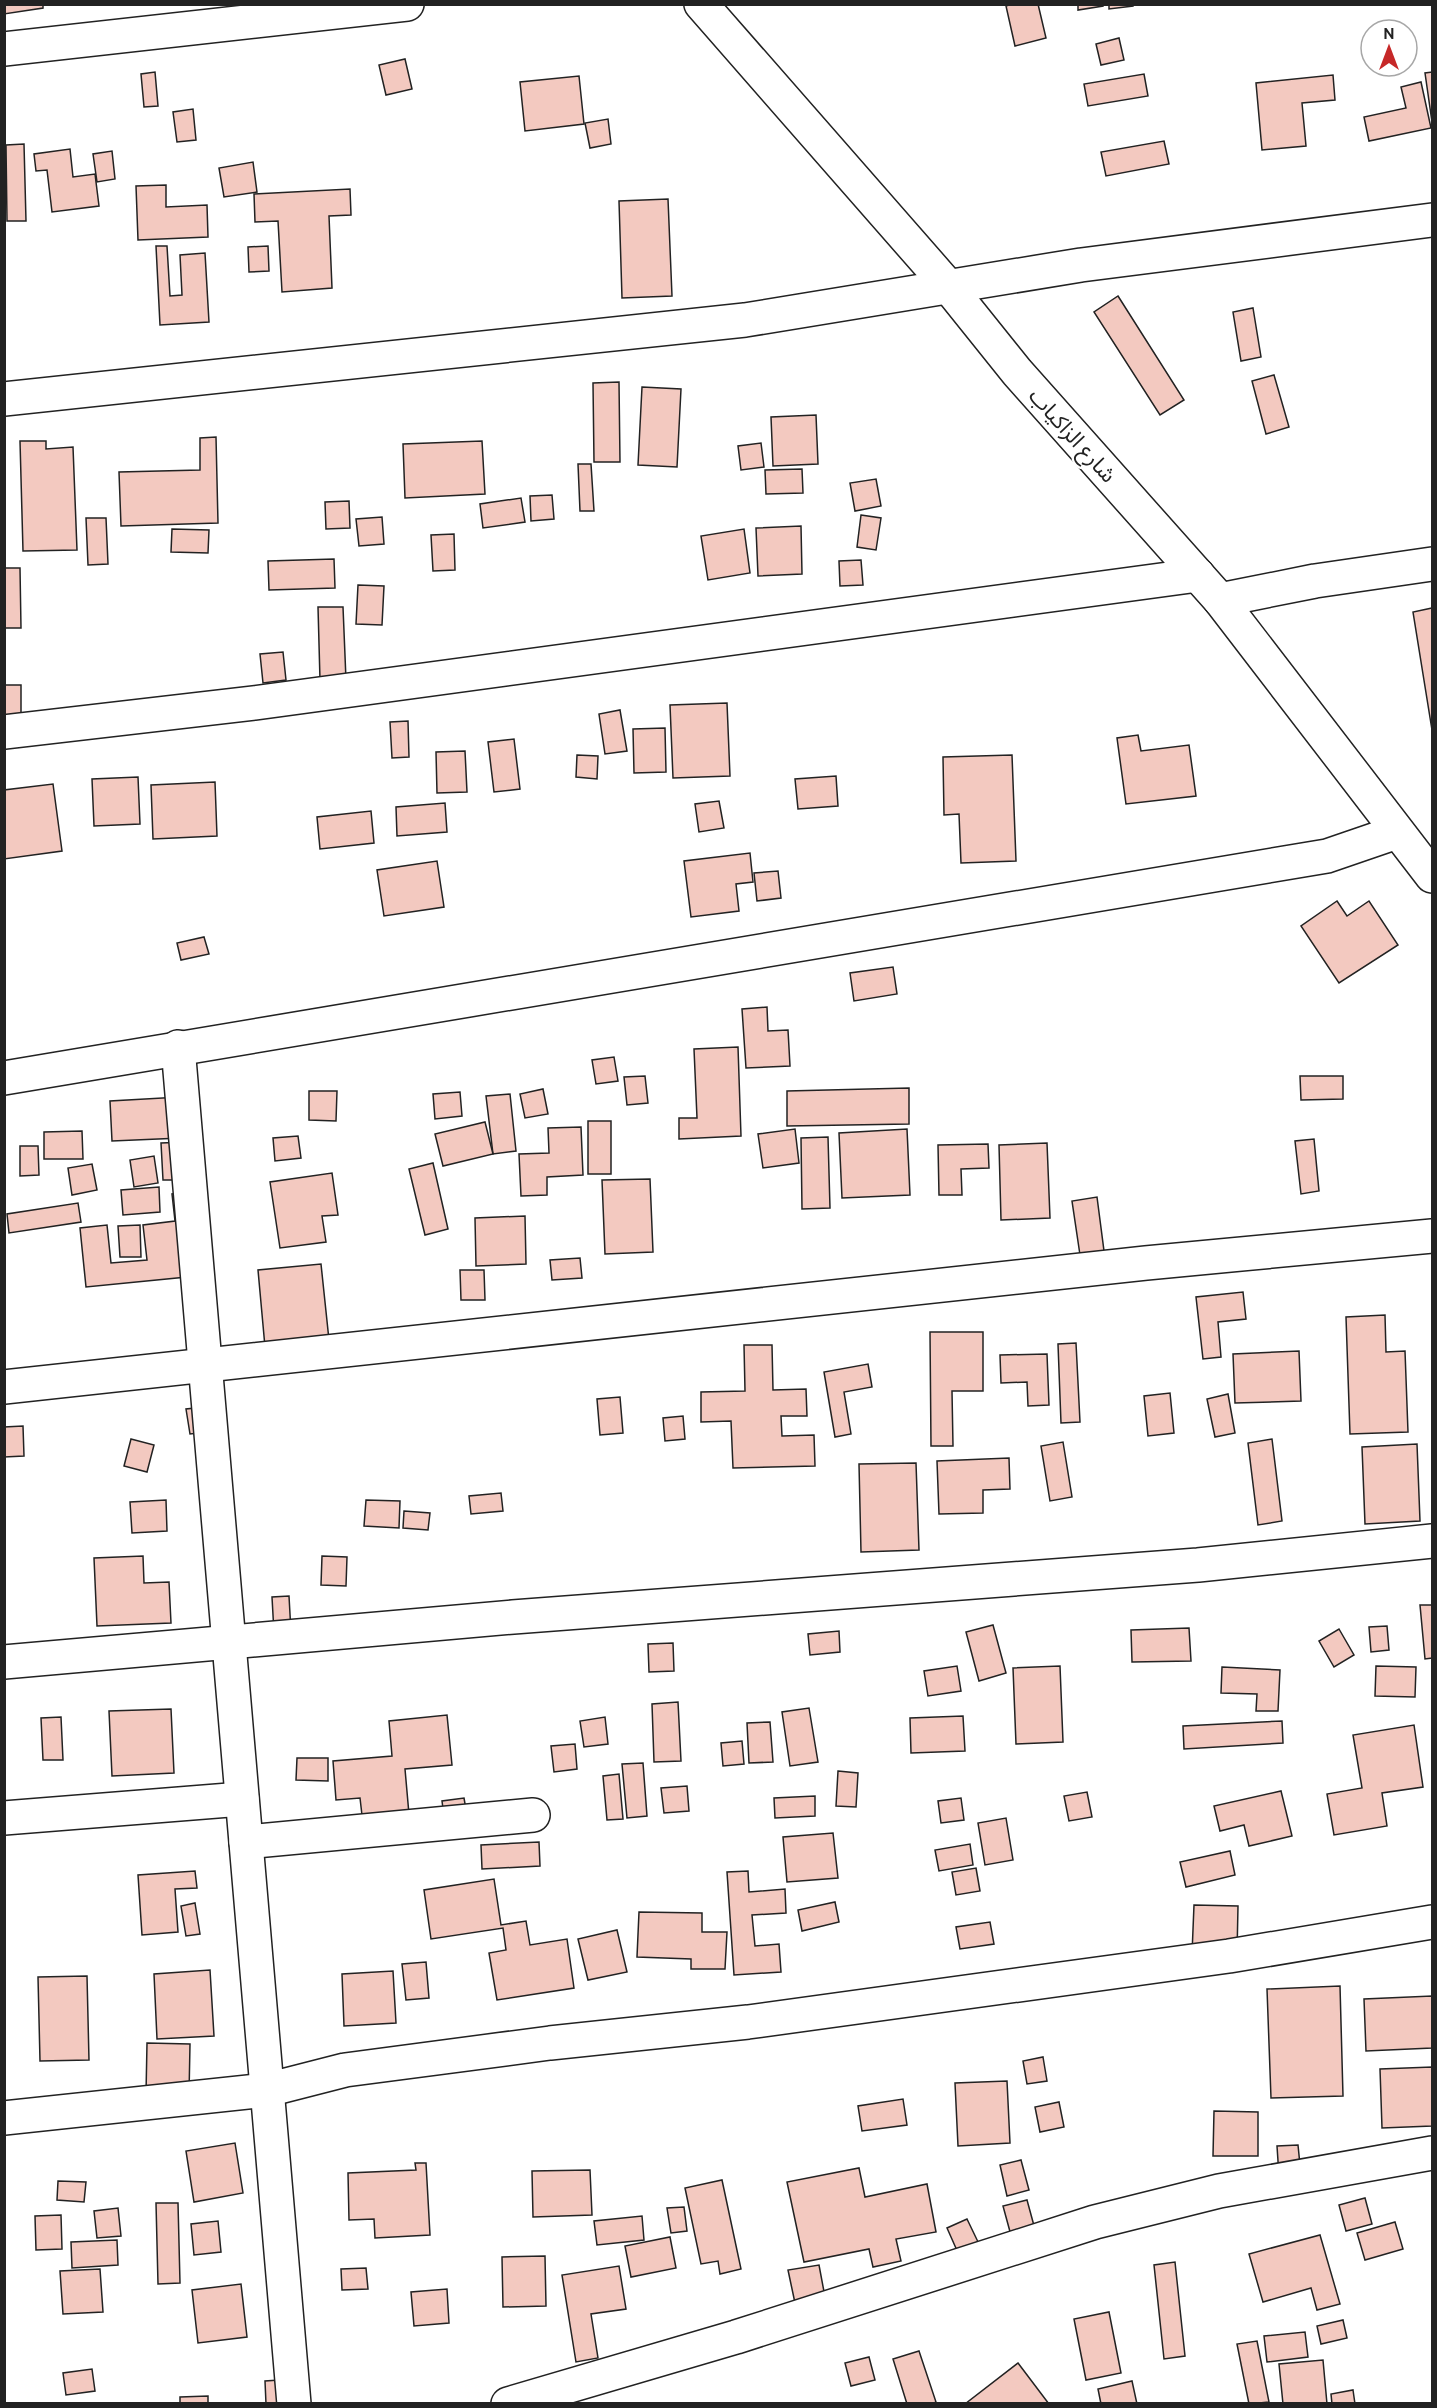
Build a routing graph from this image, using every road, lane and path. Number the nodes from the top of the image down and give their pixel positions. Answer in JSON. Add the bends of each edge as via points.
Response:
{"nodes":[{"id":1,"x":407,"y":4,"type":"edge"},
{"id":2,"x":701,"y":4,"type":"edge"},
{"id":3,"x":4,"y":49,"type":"edge"},
{"id":4,"x":1432,"y":220,"type":"edge"},
{"id":5,"x":948,"y":286,"type":"junction"},
{"id":6,"x":4,"y":399,"type":"edge"},
{"id":7,"x":1432,"y":564,"type":"edge"},
{"id":8,"x":1198,"y":575,"type":"junction"},
{"id":9,"x":1220,"y":600,"type":"junction"},
{"id":10,"x":4,"y":732,"type":"edge"},
{"id":11,"x":1397,"y":832,"type":"junction"},
{"id":12,"x":1432,"y":876,"type":"edge"},
{"id":13,"x":178,"y":1047,"type":"junction"},
{"id":14,"x":4,"y":1077,"type":"edge"},
{"id":15,"x":1432,"y":1236,"type":"edge"},
{"id":16,"x":205,"y":1364,"type":"junction"},
{"id":17,"x":4,"y":1387,"type":"edge"},
{"id":18,"x":1432,"y":1540,"type":"edge"},
{"id":19,"x":229,"y":1642,"type":"junction"},
{"id":20,"x":4,"y":1662,"type":"edge"},
{"id":21,"x":242,"y":1800,"type":"junction"},
{"id":22,"x":533,"y":1815,"type":"dead end"},
{"id":23,"x":4,"y":1818,"type":"edge"},
{"id":24,"x":246,"y":1842,"type":"junction"},
{"id":25,"x":1432,"y":1922,"type":"edge"},
{"id":26,"x":267,"y":2090,"type":"junction"},
{"id":27,"x":4,"y":2118,"type":"edge"},
{"id":28,"x":1432,"y":2153,"type":"edge"},
{"id":29,"x":294,"y":2403,"type":"edge"},
{"id":30,"x":508,"y":2403,"type":"edge"}],
"edges":[{"from":1,"to":3,"type":"street"},
{"from":2,"to":5,"type":"street","name":"شارع الزاكياب"},
{"from":4,"to":5,"type":"street"},
{"from":5,"to":6,"type":"street","via":[[745,320]]},
{"from":5,"to":8,"type":"street","name":"شارع الزاكياب","via":[[1017,372]]},
{"from":7,"to":9,"type":"street"},
{"from":8,"to":9,"type":"street","name":"شارع الزاكياب"},
{"from":8,"to":10,"type":"street","via":[[266,701]]},
{"from":9,"to":11,"type":"street","name":"شارع الزاكياب"},
{"from":11,"to":12,"type":"street","name":"شارع الزاكياب"},
{"from":11,"to":13,"type":"street","via":[[1327,856]]},
{"from":13,"to":14,"type":"street"},
{"from":13,"to":16,"type":"street"},
{"from":15,"to":16,"type":"street"},
{"from":16,"to":17,"type":"street"},
{"from":16,"to":19,"type":"street"},
{"from":18,"to":19,"type":"street","via":[[1198,1565]]},
{"from":19,"to":20,"type":"street"},
{"from":19,"to":21,"type":"street"},
{"from":21,"to":23,"type":"street"},
{"from":21,"to":24,"type":"street"},
{"from":22,"to":24,"type":"street"},
{"from":24,"to":26,"type":"street"},
{"from":25,"to":26,"type":"street","via":[[1229,1956],[748,2022],[345,2070]]},
{"from":26,"to":27,"type":"street"},
{"from":26,"to":29,"type":"street"},
{"from":28,"to":30,"type":"street","via":[[1219,2191],[1095,2222],[736,2337]]}]}
